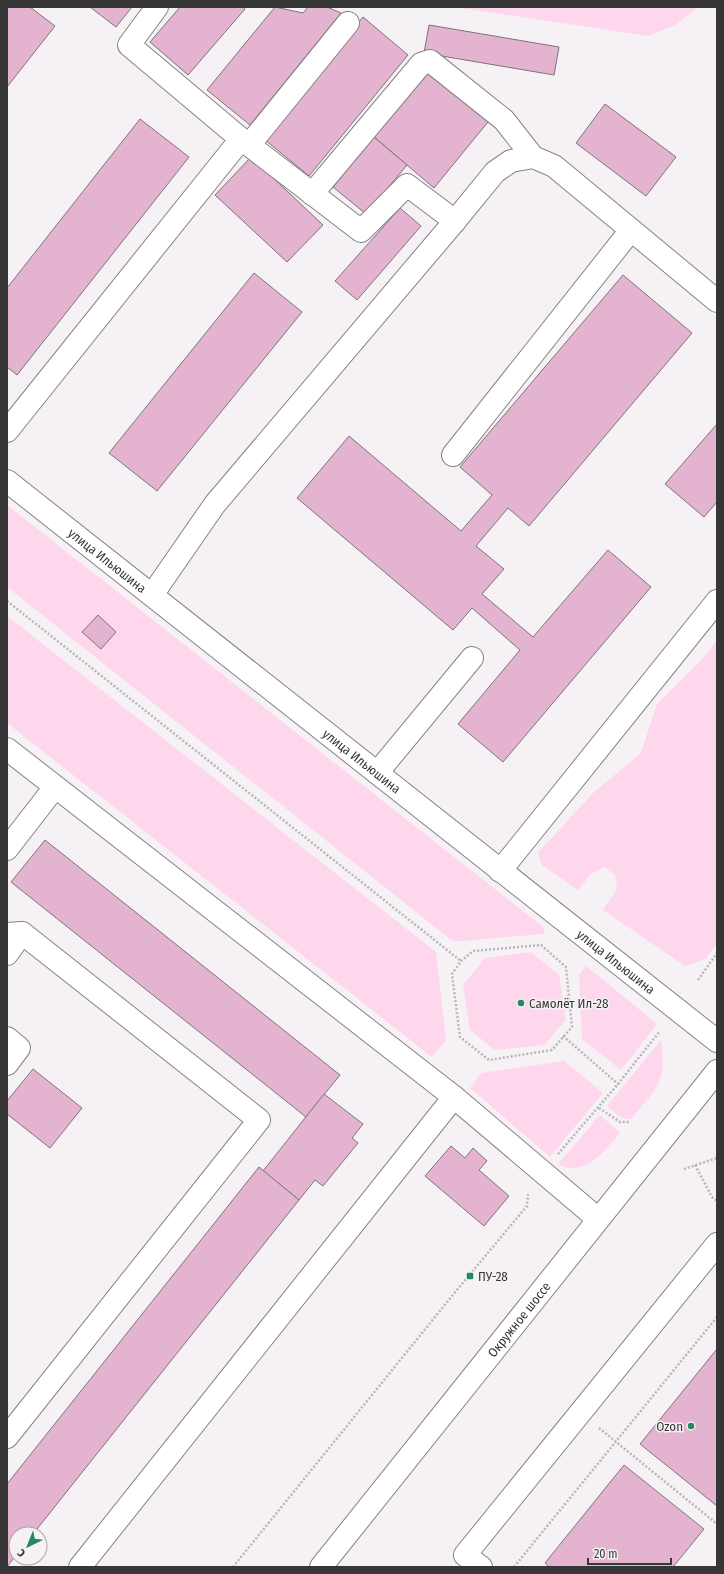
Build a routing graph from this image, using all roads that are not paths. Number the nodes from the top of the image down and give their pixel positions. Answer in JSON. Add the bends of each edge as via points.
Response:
{"nodes":[{"id":1,"x":158,"y":7,"type":"edge"},
{"id":2,"x":348,"y":23,"type":"dead end"},
{"id":3,"x":245,"y":142,"type":"junction"},
{"id":4,"x":533,"y":157,"type":"junction"},
{"id":5,"x":312,"y":194,"type":"junction"},
{"id":6,"x":455,"y":221,"type":"junction"},
{"id":7,"x":631,"y":230,"type":"junction"},
{"id":8,"x":717,"y":301,"type":"edge"},
{"id":9,"x":7,"y":431,"type":"edge"},
{"id":10,"x":453,"y":455,"type":"dead end"},
{"id":11,"x":7,"y":481,"type":"edge"},
{"id":12,"x":152,"y":595,"type":"junction"},
{"id":13,"x":717,"y":601,"type":"edge"},
{"id":14,"x":472,"y":658,"type":"dead end"},
{"id":15,"x":7,"y":749,"type":"edge"},
{"id":16,"x":377,"y":773,"type":"junction"},
{"id":17,"x":55,"y":787,"type":"junction"},
{"id":18,"x":7,"y":849,"type":"edge"},
{"id":19,"x":500,"y":871,"type":"junction"},
{"id":20,"x":14,"y":933,"type":"edge"},
{"id":21,"x":7,"y":954,"type":"edge"},
{"id":22,"x":7,"y":1038,"type":"edge"},
{"id":23,"x":717,"y":1041,"type":"edge"},
{"id":24,"x":7,"y":1064,"type":"edge"},
{"id":25,"x":717,"y":1071,"type":"edge"},
{"id":26,"x":454,"y":1097,"type":"junction"},
{"id":27,"x":598,"y":1219,"type":"junction"},
{"id":28,"x":717,"y":1244,"type":"edge"},
{"id":29,"x":7,"y":1437,"type":"edge"},
{"id":30,"x":467,"y":1563,"type":"edge"},
{"id":31,"x":80,"y":1567,"type":"edge"},
{"id":32,"x":321,"y":1567,"type":"edge"}],
"edges":[{"from":1,"to":3,"type":"street","via":[[129,45]]},
{"from":2,"to":3,"type":"street"},
{"from":3,"to":5,"type":"street"},
{"from":3,"to":9,"type":"street"},
{"from":4,"to":5,"type":"street","via":[[504,120],[430,61],[421,64]]},
{"from":4,"to":6,"type":"street","via":[[511,160],[495,172]]},
{"from":4,"to":7,"type":"street","via":[[554,166]]},
{"from":5,"to":6,"type":"street","via":[[361,231],[407,185]]},
{"from":6,"to":12,"type":"street","via":[[215,504]]},
{"from":7,"to":8,"type":"street"},
{"from":7,"to":10,"type":"street"},
{"from":11,"to":12,"type":"street","name":"улица Ильюшина"},
{"from":12,"to":16,"type":"street","name":"улица Ильюшина"},
{"from":13,"to":19,"type":"street"},
{"from":14,"to":16,"type":"street"},
{"from":15,"to":17,"type":"street"},
{"from":16,"to":19,"type":"street","name":"улица Ильюшина"},
{"from":17,"to":18,"type":"street"},
{"from":17,"to":26,"type":"street"},
{"from":19,"to":23,"type":"street","name":"улица Ильюшина"},
{"from":20,"to":21,"type":"street"},
{"from":20,"to":29,"type":"street","via":[[259,1120]]},
{"from":22,"to":24,"type":"street","via":[[19,1048]]},
{"from":25,"to":27,"type":"street","name":"Окружное шоссе"},
{"from":26,"to":27,"type":"street"},
{"from":26,"to":31,"type":"street"},
{"from":27,"to":32,"type":"street","name":"Окружное шоссе"},
{"from":28,"to":30,"type":"street"}]}
